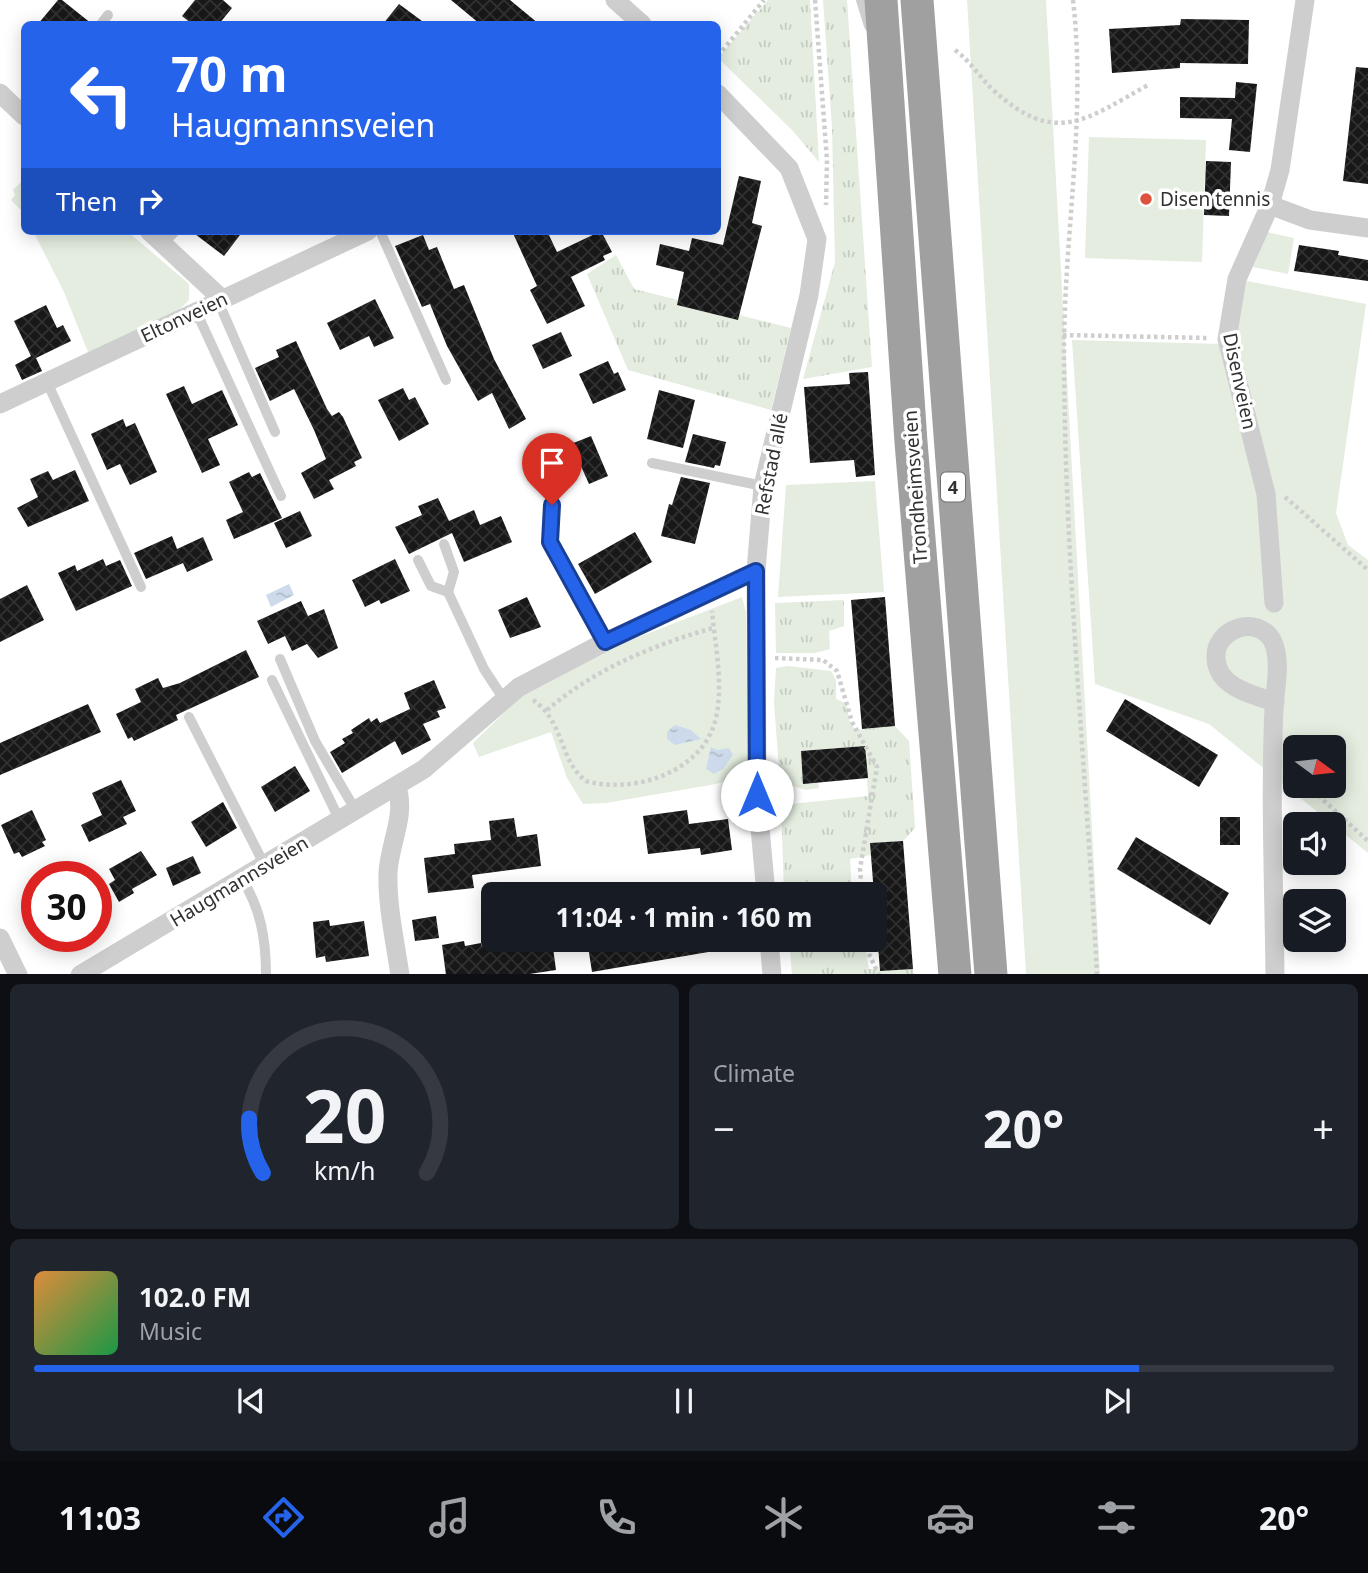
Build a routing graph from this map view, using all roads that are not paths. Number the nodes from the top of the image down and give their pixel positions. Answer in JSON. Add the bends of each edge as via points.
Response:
{"nodes":[{"id":1,"x":615,"y":0,"type":"edge"},
{"id":2,"x":861,"y":0,"type":"edge"},
{"id":3,"x":881,"y":0,"type":"edge"},
{"id":4,"x":917,"y":0,"type":"edge"},
{"id":5,"x":1304,"y":0,"type":"edge"},
{"id":6,"x":108,"y":15,"type":"dead end"},
{"id":7,"x":103,"y":21,"type":"edge"},
{"id":8,"x":639,"y":21,"type":"edge"},
{"id":9,"x":0,"y":93,"type":"edge"},
{"id":10,"x":888,"y":96,"type":"junction"},
{"id":11,"x":721,"y":97,"type":"edge"},
{"id":12,"x":21,"y":113,"type":"edge"},
{"id":13,"x":1270,"y":205,"type":"junction"},
{"id":14,"x":1368,"y":228,"type":"edge"},
{"id":15,"x":162,"y":235,"type":"edge"},
{"id":16,"x":359,"y":235,"type":"edge"},
{"id":17,"x":382,"y":235,"type":"edge"},
{"id":18,"x":220,"y":300,"type":"junction"},
{"id":19,"x":196,"y":311,"type":"junction"},
{"id":20,"x":446,"y":380,"type":"dead end"},
{"id":21,"x":47,"y":382,"type":"junction"},
{"id":22,"x":0,"y":404,"type":"edge"},
{"id":23,"x":275,"y":432,"type":"dead end"},
{"id":24,"x":652,"y":463,"type":"dead end"},
{"id":25,"x":763,"y":486,"type":"junction"},
{"id":26,"x":281,"y":496,"type":"dead end"},
{"id":27,"x":552,"y":505,"type":"dead end"},
{"id":28,"x":443,"y":544,"type":"dead end"},
{"id":29,"x":418,"y":560,"type":"dead end"},
{"id":30,"x":756,"y":571,"type":"junction"},
{"id":31,"x":141,"y":587,"type":"dead end"},
{"id":32,"x":447,"y":592,"type":"junction"},
{"id":33,"x":1274,"y":603,"type":"dead end"},
{"id":34,"x":605,"y":642,"type":"junction"},
{"id":35,"x":281,"y":659,"type":"dead end"},
{"id":36,"x":272,"y":680,"type":"dead end"},
{"id":37,"x":511,"y":693,"type":"junction"},
{"id":38,"x":1275,"y":702,"type":"dead end"},
{"id":39,"x":190,"y":717,"type":"dead end"},
{"id":40,"x":397,"y":787,"type":"junction"},
{"id":41,"x":348,"y":816,"type":"junction"},
{"id":42,"x":265,"y":866,"type":"junction"},
{"id":43,"x":242,"y":879,"type":"junction"},
{"id":44,"x":764,"y":882,"type":"edge"},
{"id":45,"x":0,"y":938,"type":"edge"},
{"id":46,"x":770,"y":952,"type":"edge"},
{"id":47,"x":18,"y":974,"type":"edge"},
{"id":48,"x":82,"y":974,"type":"edge"},
{"id":49,"x":266,"y":974,"type":"edge"},
{"id":50,"x":400,"y":974,"type":"edge"},
{"id":51,"x":772,"y":974,"type":"edge"},
{"id":52,"x":955,"y":974,"type":"edge"},
{"id":53,"x":991,"y":974,"type":"edge"},
{"id":54,"x":1275,"y":974,"type":"edge"}],
"edges":[{"from":1,"to":8,"type":"street"},
{"from":2,"to":10,"type":"lane"},
{"from":3,"to":10,"type":"highway","name":"Trondheimsveien","number":"4"},
{"from":4,"to":53,"type":"highway","name":"Trondheimsveien","number":"4"},
{"from":5,"to":13,"type":"street","name":"Disenveien","via":[[1280,170]]},
{"from":6,"to":7,"type":"lane"},
{"from":9,"to":12,"type":"street"},
{"from":10,"to":52,"type":"highway","name":"Trondheimsveien","number":"4"},
{"from":11,"to":25,"type":"street","name":"Refstad allé","via":[[789,168],[817,239],[809,295]]},
{"from":13,"to":14,"type":"street","via":[[1310,220]]},
{"from":13,"to":33,"type":"street","name":"Disenveien","via":[[1237,279],[1227,339],[1261,475]]},
{"from":15,"to":18,"type":"street"},
{"from":16,"to":18,"type":"street","name":"Eltonveien"},
{"from":17,"to":20,"type":"lane"},
{"from":18,"to":19,"type":"street","name":"Eltonveien"},
{"from":18,"to":23,"type":"lane"},
{"from":19,"to":21,"type":"street","name":"Eltonveien"},
{"from":19,"to":26,"type":"lane"},
{"from":21,"to":22,"type":"street","name":"Eltonveien"},
{"from":21,"to":31,"type":"lane"},
{"from":24,"to":25,"type":"lane"},
{"from":25,"to":30,"type":"street","name":"Refstad allé"},
{"from":27,"to":34,"type":"lane","via":[[550,542]]},
{"from":28,"to":32,"type":"lane","via":[[454,572]]},
{"from":29,"to":32,"type":"lane","via":[[431,586]]},
{"from":30,"to":34,"type":"street","name":"Haugmannsveien"},
{"from":30,"to":44,"type":"street","name":"Refstad allé","via":[[757,795]]},
{"from":32,"to":37,"type":"lane","via":[[484,669]]},
{"from":34,"to":37,"type":"street","name":"Haugmannsveien"},
{"from":35,"to":41,"type":"lane"},
{"from":36,"to":41,"type":"lane"},
{"from":37,"to":40,"type":"street","name":"Haugmannsveien","via":[[444,755]]},
{"from":38,"to":54,"type":"street"},
{"from":39,"to":42,"type":"lane"},
{"from":40,"to":41,"type":"street","name":"Haugmannsveien"},
{"from":40,"to":50,"type":"street","via":[[402,803],[391,848],[388,888]]},
{"from":41,"to":42,"type":"street","name":"Haugmannsveien"},
{"from":42,"to":43,"type":"street","name":"Haugmannsveien"},
{"from":43,"to":48,"type":"street","name":"Haugmannsveien"},
{"from":43,"to":49,"type":"lane","via":[[259,915]]},
{"from":45,"to":47,"type":"street"},
{"from":46,"to":51,"type":"street"}]}
